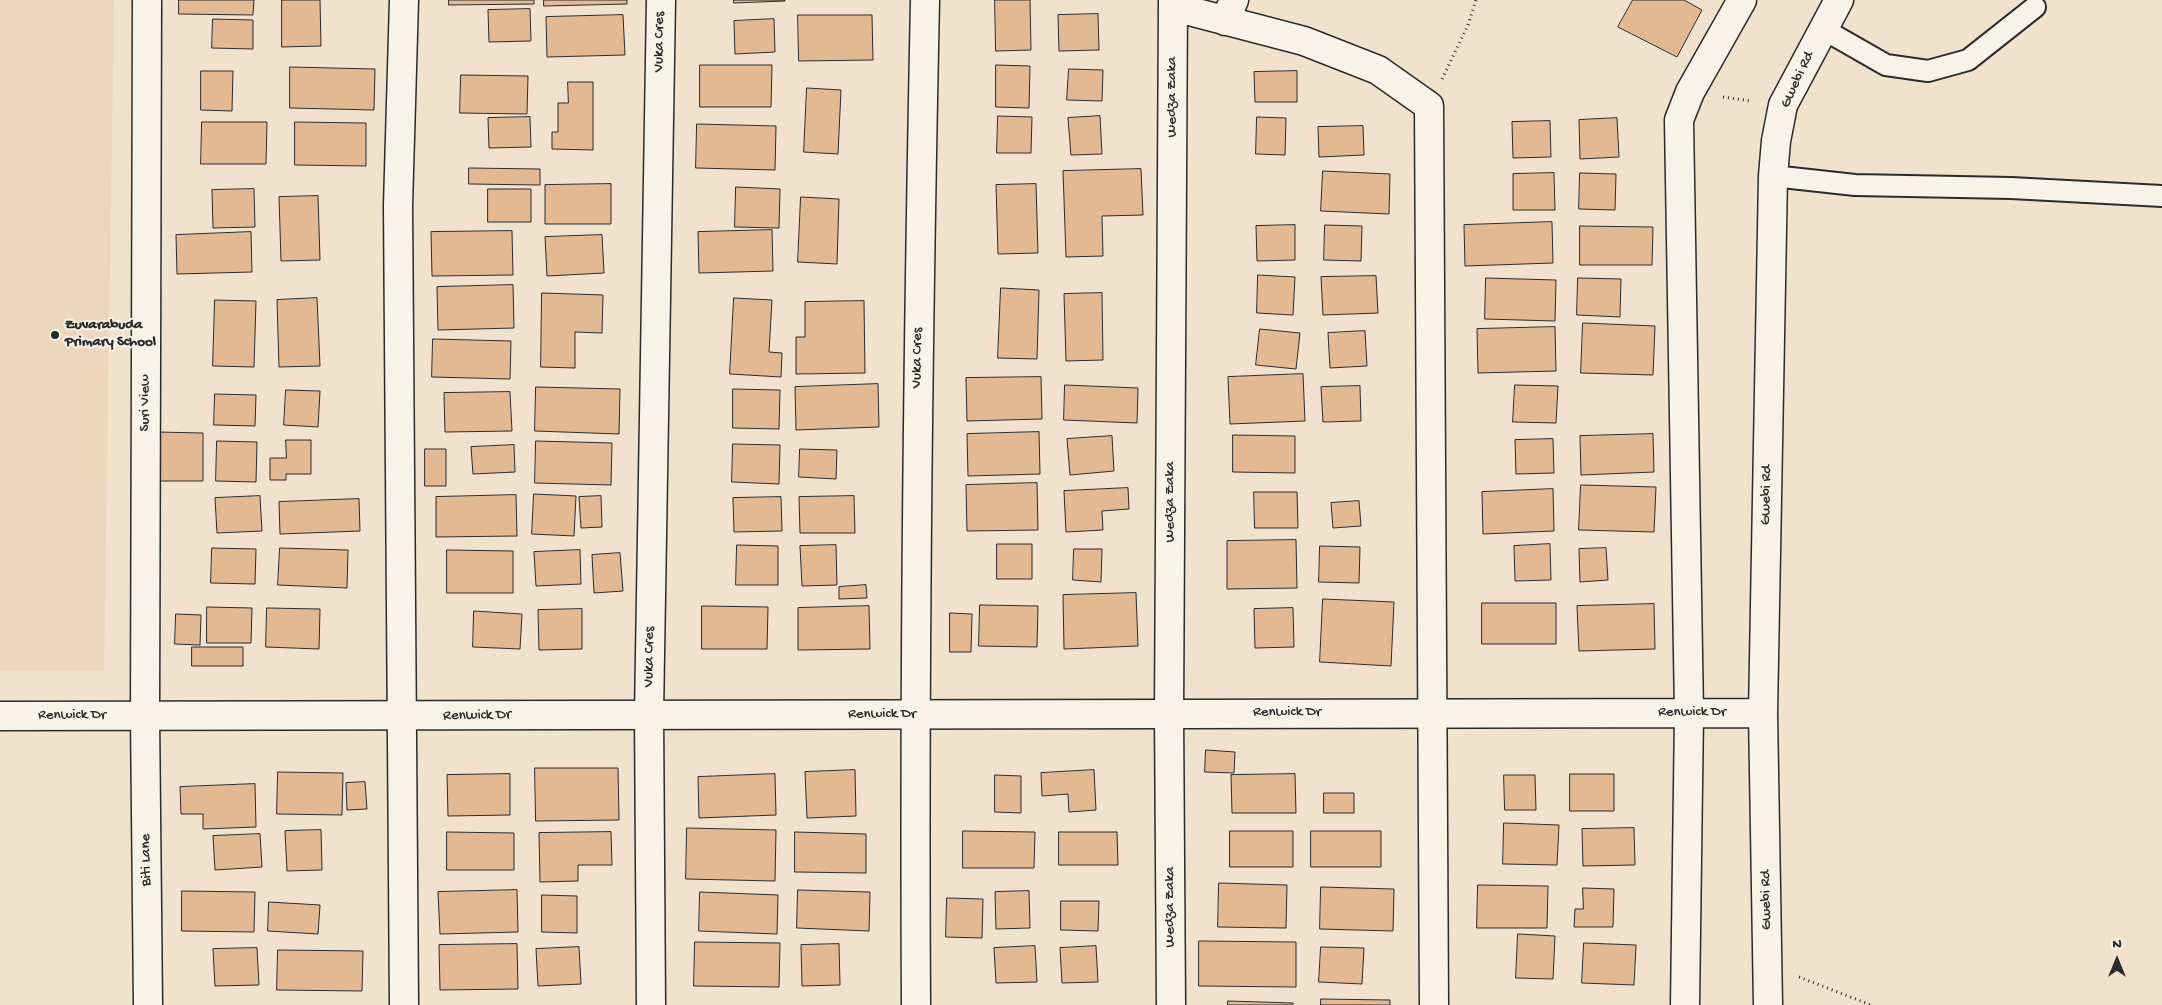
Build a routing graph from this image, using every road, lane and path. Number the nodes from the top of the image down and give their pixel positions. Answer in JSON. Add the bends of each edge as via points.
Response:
{"nodes":[{"id":1,"x":147,"y":0,"type":"edge"},
{"id":2,"x":404,"y":0,"type":"edge"},
{"id":3,"x":661,"y":0,"type":"edge"},
{"id":4,"x":925,"y":0,"type":"edge"},
{"id":5,"x":1476,"y":0,"type":"edge"},
{"id":6,"x":1742,"y":0,"type":"edge"},
{"id":7,"x":1839,"y":0,"type":"edge"},
{"id":8,"x":1173,"y":4,"type":"edge"},
{"id":9,"x":2035,"y":7,"type":"dead end"},
{"id":10,"x":1230,"y":10,"type":"edge"},
{"id":11,"x":1823,"y":29,"type":"junction"},
{"id":12,"x":1690,"y":92,"type":"junction"},
{"id":13,"x":1784,"y":105,"type":"junction"},
{"id":14,"x":1429,"y":106,"type":"junction"},
{"id":15,"x":1773,"y":176,"type":"junction"},
{"id":16,"x":2162,"y":196,"type":"edge"},
{"id":17,"x":1169,"y":713,"type":"junction"},
{"id":18,"x":1688,"y":713,"type":"junction"},
{"id":19,"x":1763,"y":713,"type":"junction"},
{"id":20,"x":649,"y":714,"type":"junction"},
{"id":21,"x":1432,"y":714,"type":"junction"},
{"id":22,"x":0,"y":716,"type":"edge"},
{"id":23,"x":145,"y":716,"type":"junction"},
{"id":24,"x":915,"y":716,"type":"junction"},
{"id":25,"x":403,"y":717,"type":"junction"},
{"id":26,"x":1768,"y":966,"type":"junction"},
{"id":27,"x":148,"y":1005,"type":"edge"},
{"id":28,"x":404,"y":1005,"type":"edge"},
{"id":29,"x":652,"y":1005,"type":"edge"},
{"id":30,"x":916,"y":1005,"type":"edge"},
{"id":31,"x":1171,"y":1005,"type":"edge"},
{"id":32,"x":1434,"y":1005,"type":"edge"},
{"id":33,"x":1685,"y":1005,"type":"edge"},
{"id":34,"x":1768,"y":1005,"type":"edge"},
{"id":35,"x":1871,"y":1005,"type":"edge"}],
"edges":[{"from":1,"to":23,"type":"street","name":"Suri View"},
{"from":2,"to":25,"type":"street","via":[[398,206]]},
{"from":3,"to":20,"type":"street","name":"Vuka Cres"},
{"from":4,"to":24,"type":"street","name":"Vuka Cres"},
{"from":5,"to":14,"type":"path","via":[[1468,25]]},
{"from":6,"to":12,"type":"street"},
{"from":7,"to":11,"type":"street","name":"Gwebi Rd"},
{"from":8,"to":10,"type":"street"},
{"from":8,"to":17,"type":"street","name":"Wedza Zaka"},
{"from":9,"to":11,"type":"lane","via":[[1968,60],[1928,71],[1886,65]]},
{"from":10,"to":14,"type":"street","via":[[1378,70]]},
{"from":11,"to":13,"type":"street","name":"Gwebi Rd"},
{"from":12,"to":13,"type":"path"},
{"from":12,"to":18,"type":"street","via":[[1680,120],[1678,158]]},
{"from":13,"to":15,"type":"street","name":"Gwebi Rd"},
{"from":14,"to":21,"type":"street"},
{"from":15,"to":16,"type":"lane","via":[[1854,185],[2011,188]]},
{"from":15,"to":19,"type":"street","name":"Gwebi Rd"},
{"from":17,"to":21,"type":"street","name":"Renwick Dr"},
{"from":17,"to":24,"type":"street","name":"Renwick Dr"},
{"from":17,"to":31,"type":"street","name":"Wedza Zaka"},
{"from":18,"to":19,"type":"street","name":"Renwick Dr"},
{"from":18,"to":21,"type":"street","name":"Renwick Dr"},
{"from":18,"to":33,"type":"street"},
{"from":19,"to":26,"type":"street","name":"Gwebi Rd"},
{"from":20,"to":24,"type":"street","name":"Renwick Dr"},
{"from":20,"to":25,"type":"street","name":"Renwick Dr"},
{"from":20,"to":29,"type":"street","name":"Vuka Cres"},
{"from":21,"to":32,"type":"street"},
{"from":22,"to":23,"type":"street","name":"Renwick Dr"},
{"from":23,"to":25,"type":"street","name":"Renwick Dr"},
{"from":23,"to":27,"type":"street","name":"Biti Lane"},
{"from":24,"to":30,"type":"street","name":"Vuka Cres"},
{"from":25,"to":28,"type":"street"},
{"from":26,"to":34,"type":"street","name":"Gwebi Rd"},
{"from":26,"to":35,"type":"path"}]}
